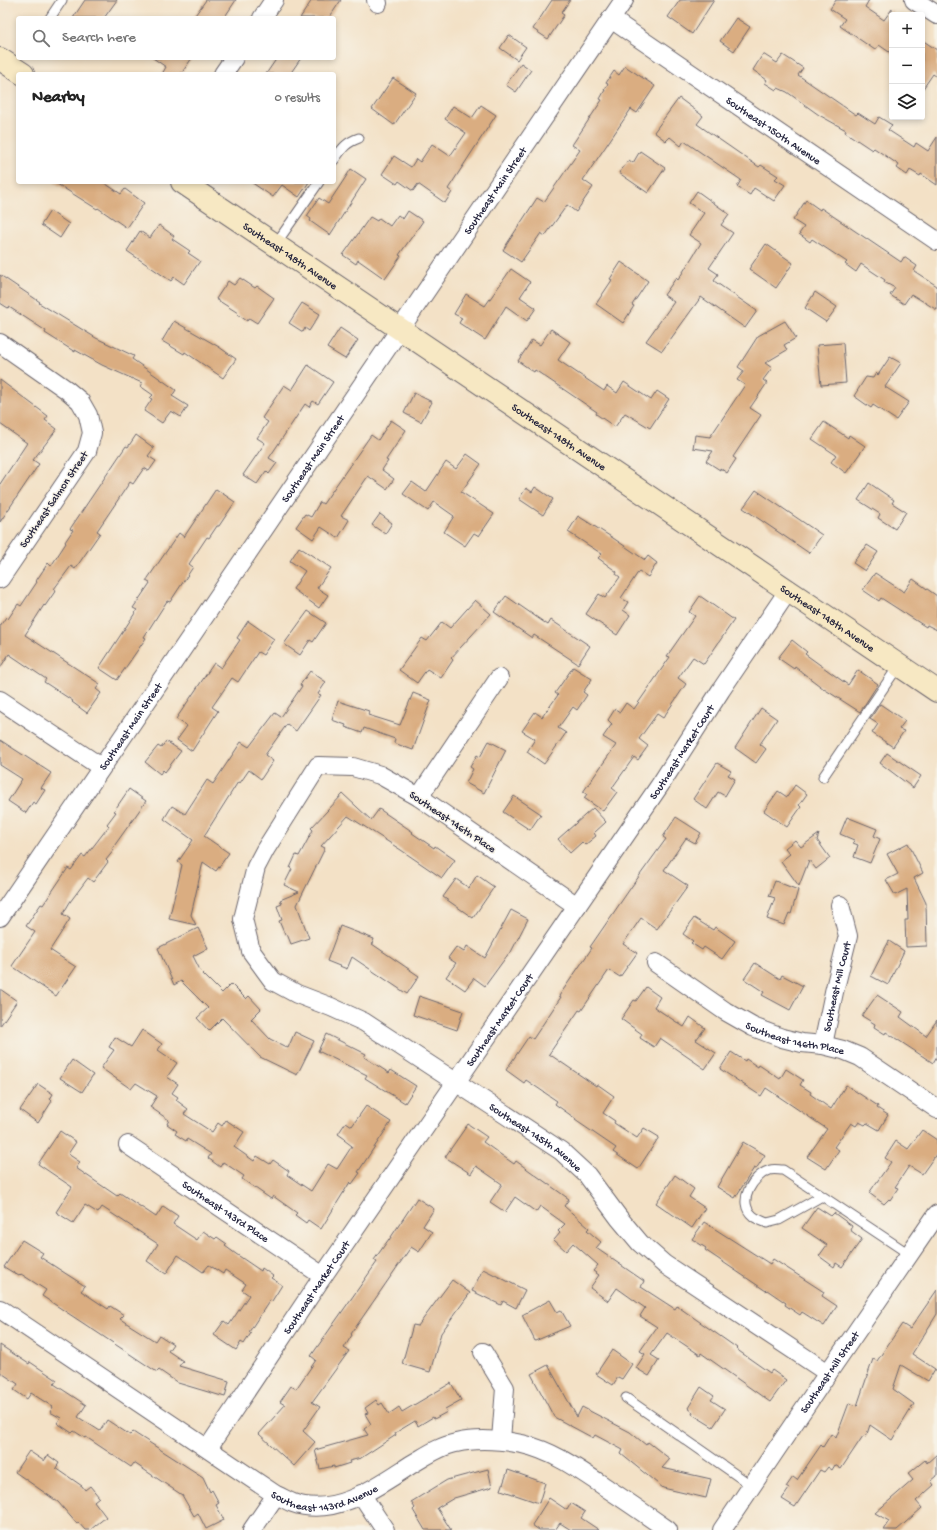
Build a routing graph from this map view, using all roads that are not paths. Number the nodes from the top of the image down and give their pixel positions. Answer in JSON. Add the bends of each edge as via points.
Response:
{"nodes":[{"id":1,"x":62,"y":0,"type":"edge"},
{"id":2,"x":274,"y":0,"type":"edge"},
{"id":3,"x":624,"y":0,"type":"edge"},
{"id":4,"x":914,"y":0,"type":"edge"},
{"id":5,"x":937,"y":15,"type":"edge"},
{"id":6,"x":51,"y":16,"type":"edge"},
{"id":7,"x":263,"y":16,"type":"edge"},
{"id":8,"x":611,"y":19,"type":"junction"},
{"id":9,"x":233,"y":60,"type":"edge"},
{"id":10,"x":225,"y":72,"type":"edge"},
{"id":11,"x":359,"y":138,"type":"dead end"},
{"id":12,"x":336,"y":157,"type":"edge"},
{"id":13,"x":185,"y":184,"type":"edge"},
{"id":14,"x":318,"y":184,"type":"edge"},
{"id":15,"x":937,"y":241,"type":"edge"},
{"id":16,"x":275,"y":245,"type":"junction"},
{"id":17,"x":400,"y":329,"type":"junction"},
{"id":18,"x":0,"y":343,"type":"edge"},
{"id":19,"x":0,"y":579,"type":"edge"},
{"id":20,"x":788,"y":591,"type":"junction"},
{"id":21,"x":899,"y":666,"type":"junction"},
{"id":22,"x":500,"y":678,"type":"dead end"},
{"id":23,"x":937,"y":691,"type":"edge"},
{"id":24,"x":0,"y":700,"type":"edge"},
{"id":25,"x":101,"y":767,"type":"junction"},
{"id":26,"x":823,"y":777,"type":"dead end"},
{"id":27,"x":419,"y":797,"type":"junction"},
{"id":28,"x":840,"y":905,"type":"dead end"},
{"id":29,"x":577,"y":906,"type":"junction"},
{"id":30,"x":1,"y":915,"type":"edge"},
{"id":31,"x":244,"y":919,"type":"joint"},
{"id":32,"x":656,"y":963,"type":"dead end"},
{"id":33,"x":823,"y":1045,"type":"junction"},
{"id":34,"x":457,"y":1082,"type":"junction"},
{"id":35,"x":937,"y":1109,"type":"edge"},
{"id":36,"x":128,"y":1145,"type":"dead end"},
{"id":37,"x":822,"y":1196,"type":"junction"},
{"id":38,"x":937,"y":1214,"type":"edge"},
{"id":39,"x":909,"y":1254,"type":"junction"},
{"id":40,"x":323,"y":1276,"type":"junction"},
{"id":41,"x":0,"y":1309,"type":"edge"},
{"id":42,"x":483,"y":1352,"type":"dead end"},
{"id":43,"x":828,"y":1372,"type":"junction"},
{"id":44,"x":626,"y":1398,"type":"dead end"},
{"id":45,"x":501,"y":1440,"type":"junction"},
{"id":46,"x":208,"y":1448,"type":"junction"},
{"id":47,"x":752,"y":1486,"type":"junction"},
{"id":48,"x":361,"y":1494,"type":"junction"},
{"id":49,"x":276,"y":1495,"type":"junction"},
{"id":50,"x":252,"y":1530,"type":"edge"},
{"id":51,"x":385,"y":1530,"type":"edge"},
{"id":52,"x":668,"y":1530,"type":"edge"},
{"id":53,"x":722,"y":1530,"type":"edge"}],
"edges":[{"from":1,"to":6,"type":"lane"},
{"from":2,"to":7,"type":"street"},
{"from":3,"to":8,"type":"street","name":"Southeast Main Street"},
{"from":4,"to":5,"type":"street"},
{"from":8,"to":15,"type":"street","name":"Southeast 150th Avenue"},
{"from":8,"to":17,"type":"street","name":"Southeast Main Street"},
{"from":9,"to":10,"type":"street"},
{"from":11,"to":12,"type":"lane","via":[[349,141]]},
{"from":13,"to":16,"type":"main road","name":"Southeast 148th Avenue"},
{"from":14,"to":16,"type":"lane"},
{"from":16,"to":17,"type":"main road","name":"Southeast 148th Avenue"},
{"from":17,"to":20,"type":"main road","name":"Southeast 148th Avenue"},
{"from":17,"to":25,"type":"street","name":"Southeast Main Street"},
{"from":18,"to":19,"type":"street","name":"Southeast Salmon Street","via":[[80,401],[88,415],[92,433],[87,451]]},
{"from":20,"to":21,"type":"main road","name":"Southeast 148th Avenue"},
{"from":20,"to":29,"type":"street","name":"Southeast Market Court"},
{"from":21,"to":23,"type":"main road","name":"Southeast 148th Avenue"},
{"from":21,"to":26,"type":"lane"},
{"from":22,"to":27,"type":"street"},
{"from":24,"to":25,"type":"street"},
{"from":25,"to":30,"type":"street","name":"Southeast Main Street"},
{"from":27,"to":29,"type":"street","name":"Southeast 146th Place"},
{"from":27,"to":31,"type":"street","name":"Southeast 146th Place","via":[[380,774],[353,767],[318,766],[264,850],[256,867]]},
{"from":28,"to":33,"type":"street","name":"Southeast Mill Court","via":[[848,936]]},
{"from":29,"to":34,"type":"street","name":"Southeast Market Court"},
{"from":31,"to":34,"type":"street","name":"Southeast 145th Avenue","via":[[251,950],[273,981],[364,1022]]},
{"from":32,"to":33,"type":"street","name":"Southeast 146th Place","via":[[725,1011],[753,1027],[782,1038]]},
{"from":33,"to":35,"type":"street","name":"Southeast 146th Place","via":[[860,1057]]},
{"from":34,"to":40,"type":"street","name":"Southeast Market Court"},
{"from":34,"to":43,"type":"street","name":"Southeast 145th Avenue","via":[[561,1151],[587,1176],[640,1243],[664,1264]]},
{"from":36,"to":40,"type":"street","name":"Southeast 143rd Place"},
{"from":37,"to":37,"type":"lane","via":[[783,1170],[770,1170],[758,1178],[747,1192],[745,1202],[752,1216],[767,1223],[779,1220]]},
{"from":37,"to":39,"type":"lane"},
{"from":38,"to":39,"type":"street","name":"Southeast Mill Street"},
{"from":39,"to":43,"type":"street","name":"Southeast Mill Street"},
{"from":40,"to":46,"type":"street","name":"Southeast Market Court"},
{"from":41,"to":46,"type":"street","name":"Southeast 143rd Avenue"},
{"from":42,"to":45,"type":"street","via":[[505,1388]]},
{"from":43,"to":47,"type":"street","name":"Southeast Mill Street"},
{"from":44,"to":47,"type":"lane"},
{"from":45,"to":48,"type":"street","name":"Southeast 143rd Avenue","via":[[455,1443],[431,1452]]},
{"from":45,"to":52,"type":"street","name":"Southeast 143rd Avenue","via":[[524,1444],[561,1458]]},
{"from":46,"to":49,"type":"street","name":"Southeast 143rd Avenue"},
{"from":47,"to":53,"type":"street","name":"Southeast Mill Street"},
{"from":48,"to":49,"type":"street","name":"Southeast 143rd Avenue","via":[[340,1504],[324,1507],[293,1503]]},
{"from":48,"to":51,"type":"street"},
{"from":49,"to":50,"type":"street"}]}
